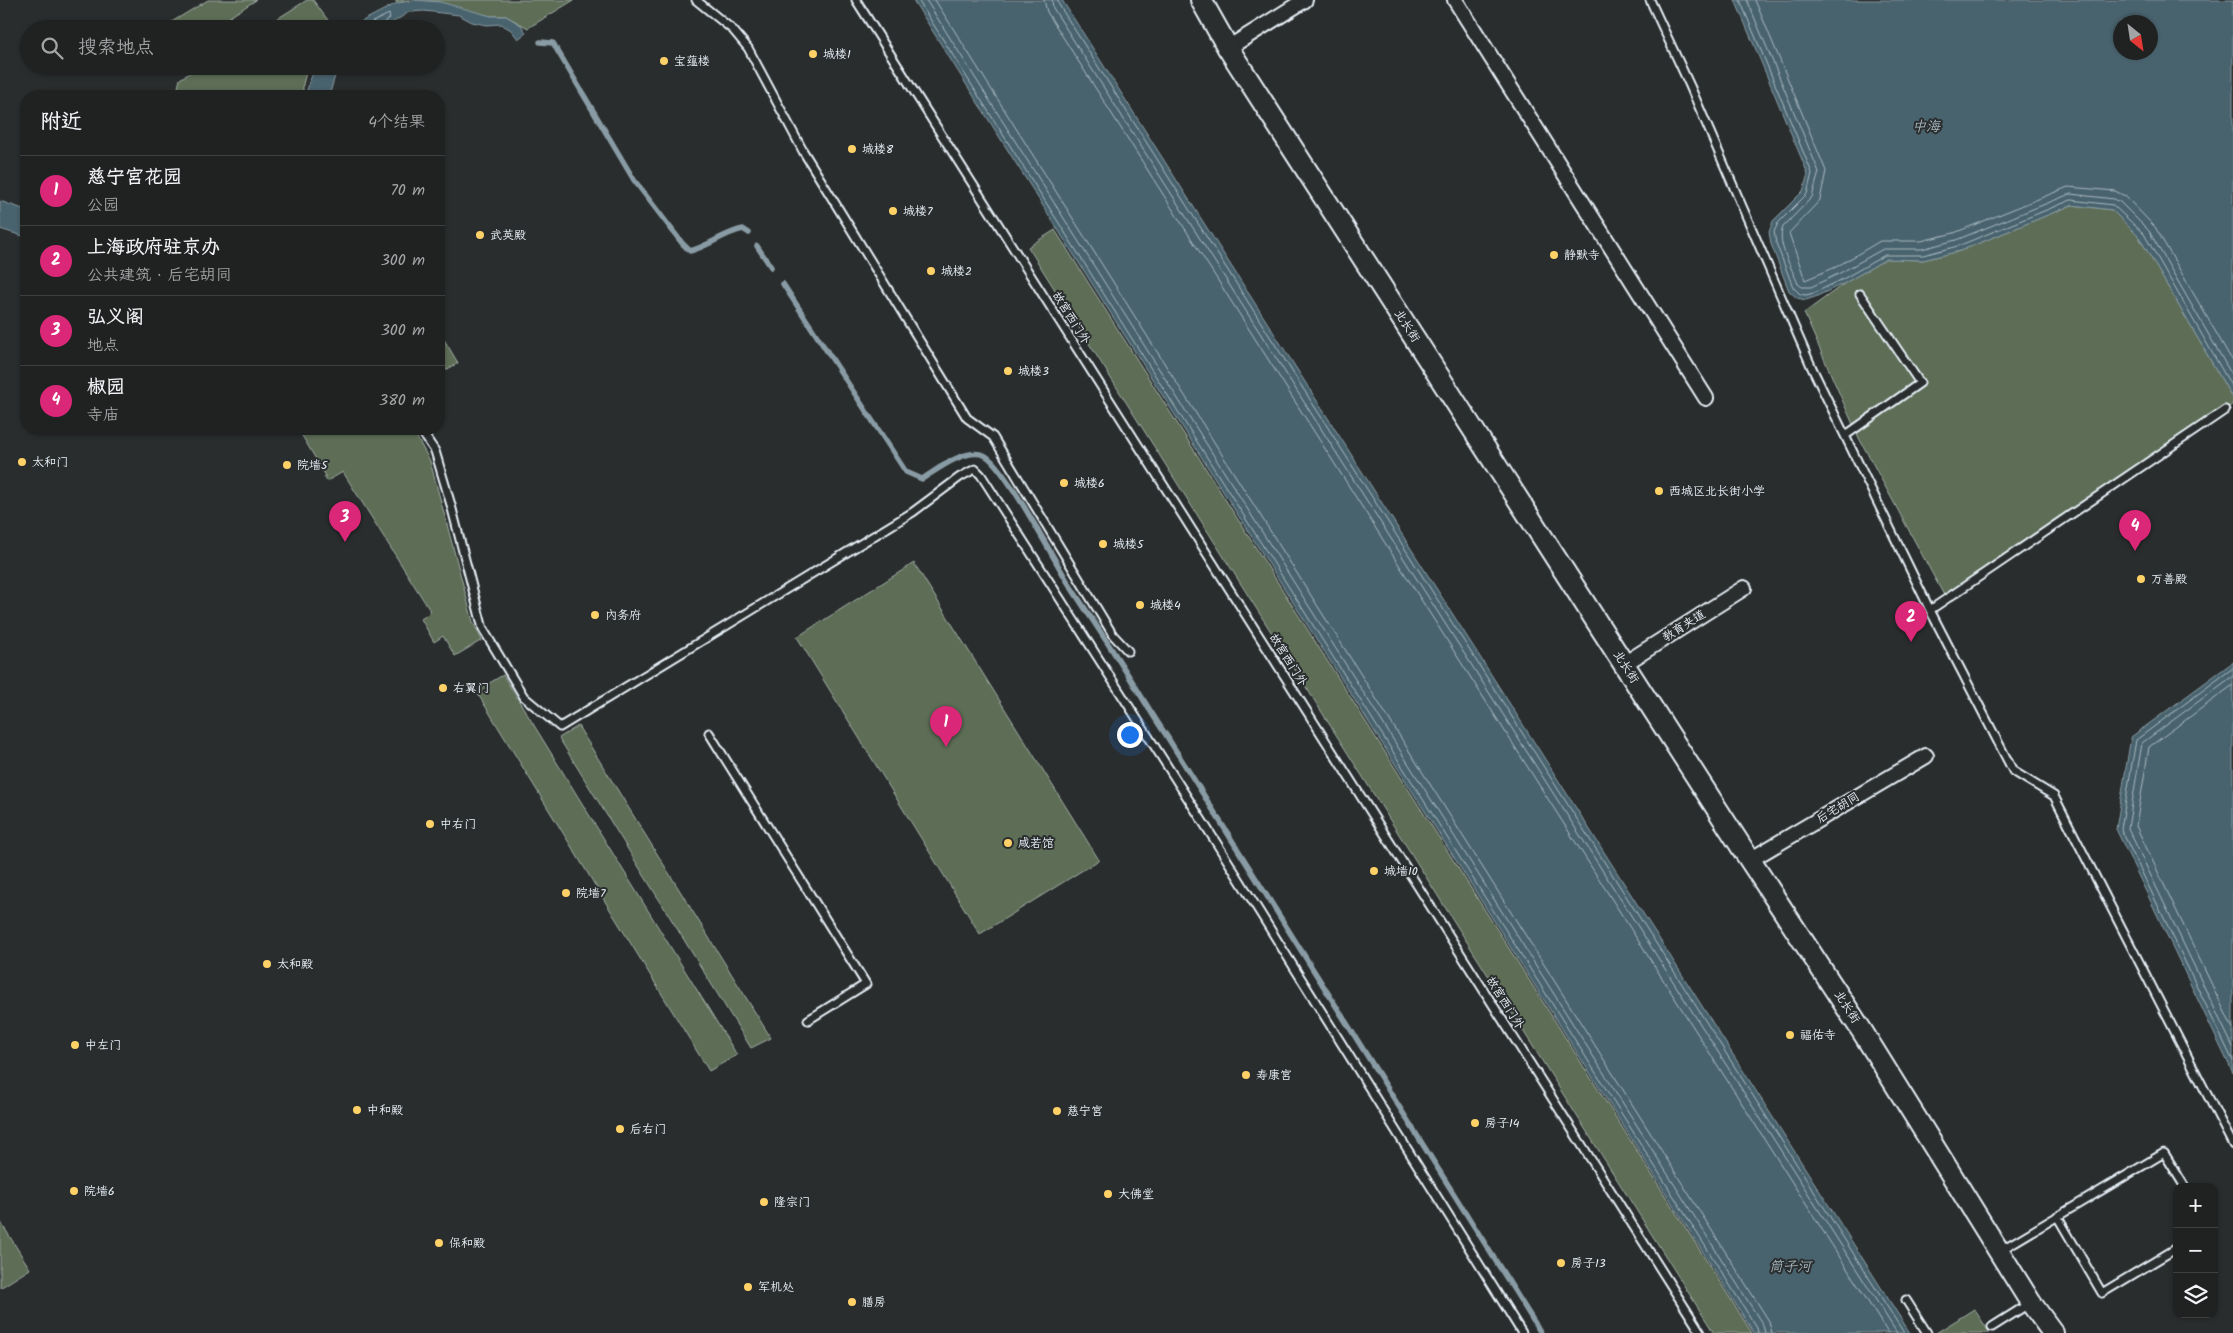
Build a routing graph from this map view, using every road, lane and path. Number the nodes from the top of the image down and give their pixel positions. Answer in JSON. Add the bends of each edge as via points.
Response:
{"nodes":[{"id":1,"x":696,"y":0,"type":"edge"},
{"id":2,"x":856,"y":0,"type":"edge"},
{"id":3,"x":1202,"y":0,"type":"edge"},
{"id":4,"x":1305,"y":0,"type":"edge"},
{"id":5,"x":1455,"y":0,"type":"edge"},
{"id":6,"x":1650,"y":0,"type":"edge"},
{"id":7,"x":1228,"y":48,"type":"junction"},
{"id":8,"x":1860,"y":294,"type":"dead end"},
{"id":9,"x":1706,"y":398,"type":"dead end"},
{"id":10,"x":2225,"y":410,"type":"dead end"},
{"id":11,"x":424,"y":435,"type":"edge"},
{"id":12,"x":1846,"y":435,"type":"junction"},
{"id":13,"x":1744,"y":588,"type":"dead end"},
{"id":14,"x":1930,"y":610,"type":"junction"},
{"id":15,"x":1128,"y":651,"type":"dead end"},
{"id":16,"x":1624,"y":664,"type":"junction"},
{"id":17,"x":709,"y":733,"type":"dead end"},
{"id":18,"x":1926,"y":756,"type":"dead end"},
{"id":19,"x":1750,"y":860,"type":"junction"},
{"id":20,"x":808,"y":1020,"type":"dead end"},
{"id":21,"x":2233,"y":1144,"type":"edge"},
{"id":22,"x":2183,"y":1183,"type":"edge"},
{"id":23,"x":2057,"y":1216,"type":"junction"},
{"id":24,"x":2173,"y":1250,"type":"edge"},
{"id":25,"x":1998,"y":1252,"type":"junction"},
{"id":26,"x":1906,"y":1300,"type":"dead end"},
{"id":27,"x":2030,"y":1303,"type":"junction"},
{"id":28,"x":1992,"y":1327,"type":"dead end"},
{"id":29,"x":1522,"y":1333,"type":"edge"},
{"id":30,"x":1701,"y":1333,"type":"edge"},
{"id":31,"x":1927,"y":1333,"type":"edge"},
{"id":32,"x":2053,"y":1333,"type":"edge"}],
"edges":[{"from":1,"to":15,"type":"lane","via":[[733,30],[748,48],[802,151],[967,418],[993,437],[1113,635]]},
{"from":2,"to":30,"type":"lane","name":"故宫西门外"},
{"from":3,"to":7,"type":"street","name":"北长街"},
{"from":4,"to":7,"type":"street"},
{"from":5,"to":9,"type":"street"},
{"from":6,"to":12,"type":"lane","via":[[1812,368]]},
{"from":7,"to":16,"type":"street","name":"北长街"},
{"from":8,"to":12,"type":"lane","via":[[1920,383]]},
{"from":10,"to":14,"type":"lane"},
{"from":11,"to":29,"type":"lane","via":[[435,451],[483,629],[524,697],[560,727],[913,512],[975,469],[1214,839]]},
{"from":12,"to":14,"type":"lane"},
{"from":13,"to":16,"type":"street","name":"教育夹道"},
{"from":14,"to":21,"type":"lane","via":[[2013,771],[2054,796]]},
{"from":16,"to":19,"type":"street","name":"北长街"},
{"from":17,"to":20,"type":"lane","via":[[866,984]]},
{"from":18,"to":19,"type":"street","name":"后宅胡同"},
{"from":19,"to":25,"type":"street","name":"北长街","via":[[1862,1031]]},
{"from":22,"to":23,"type":"lane","via":[[2164,1153]]},
{"from":23,"to":24,"type":"lane","via":[[2102,1292]]},
{"from":23,"to":25,"type":"lane"},
{"from":25,"to":27,"type":"street","name":"北长街"},
{"from":26,"to":31,"type":"lane"},
{"from":27,"to":28,"type":"lane"},
{"from":27,"to":32,"type":"street","name":"北长街"}]}
